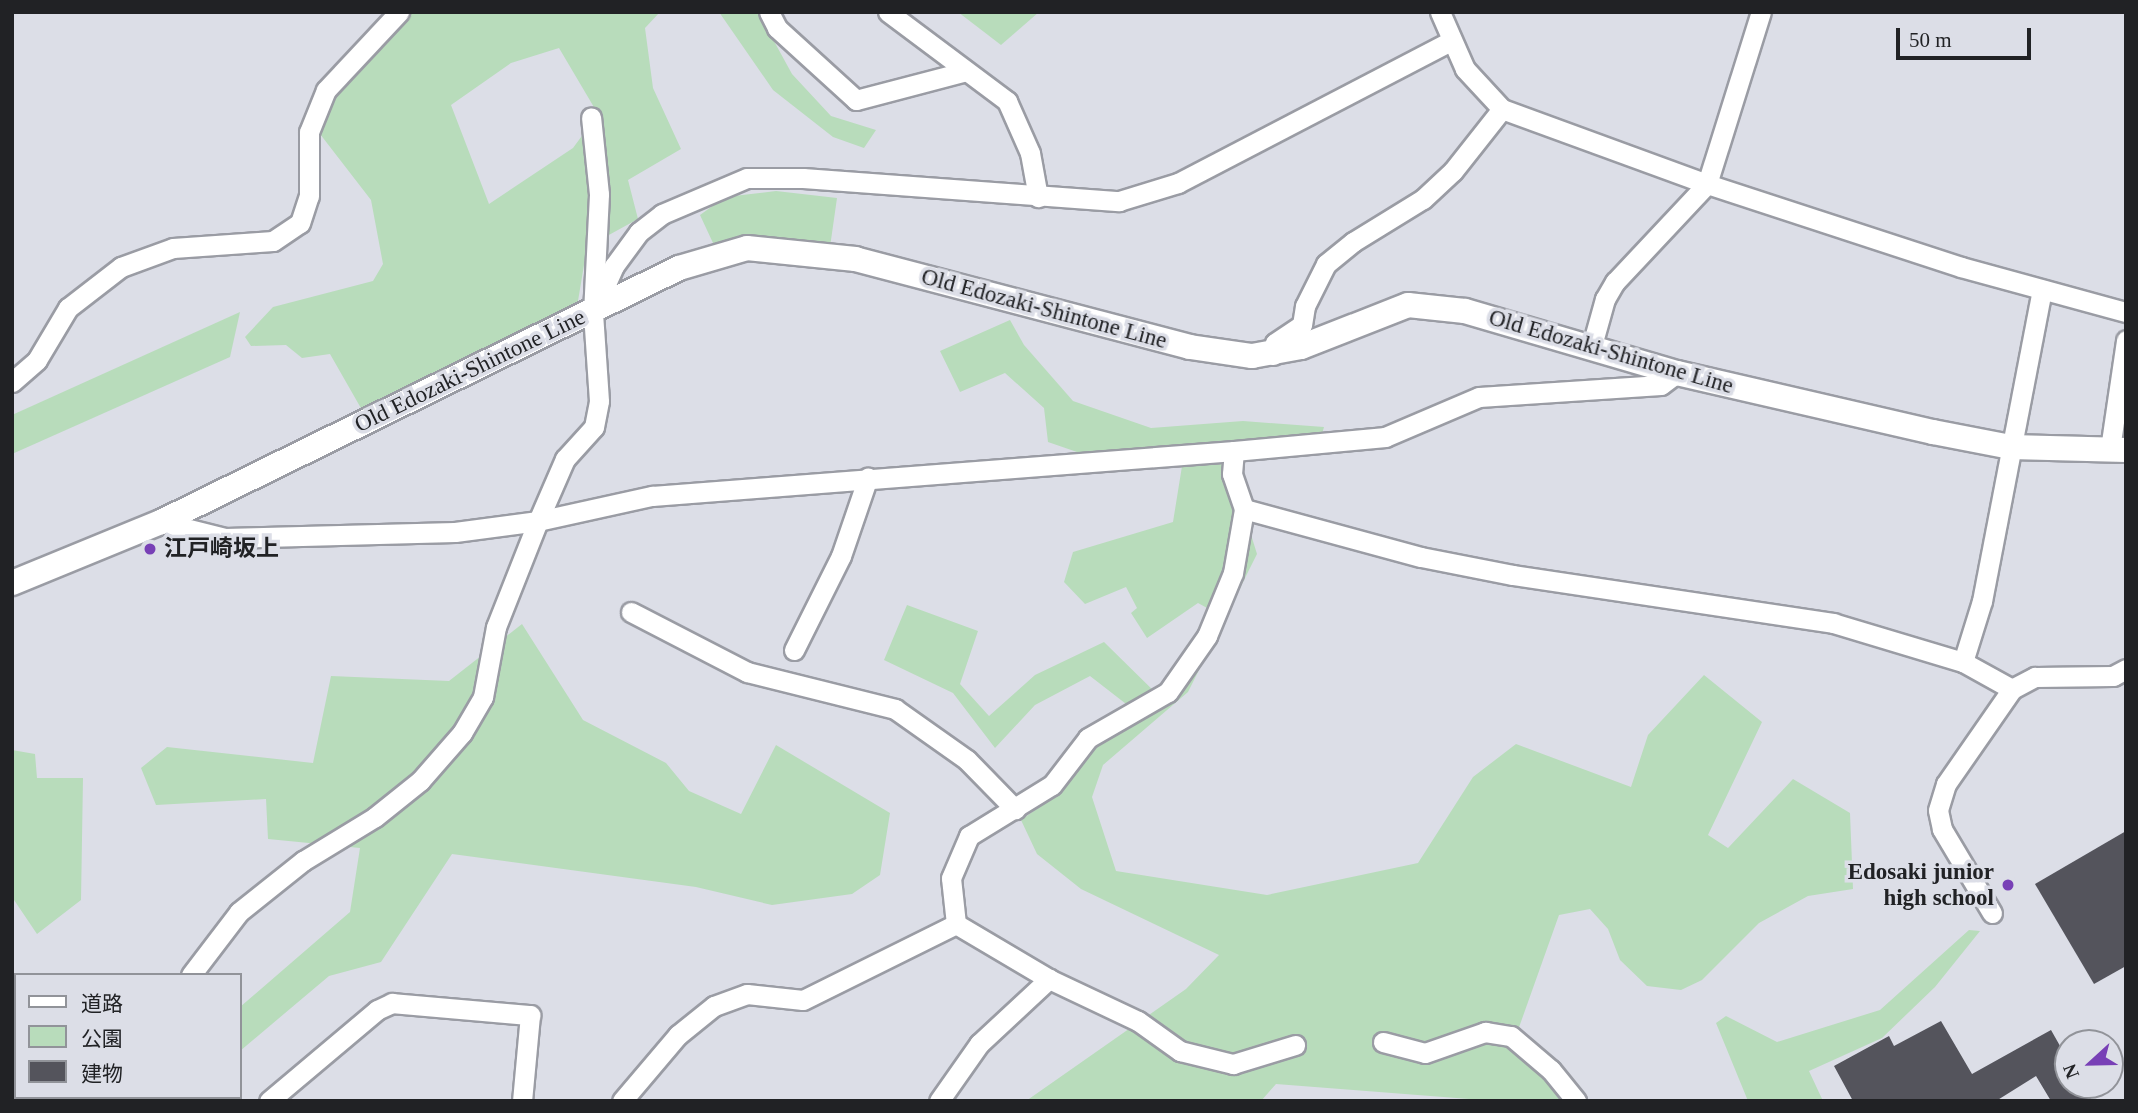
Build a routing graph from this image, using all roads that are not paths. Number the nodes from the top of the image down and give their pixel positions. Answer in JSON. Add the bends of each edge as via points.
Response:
{"nodes":[{"id":1,"x":399,"y":12,"type":"edge"},
{"id":2,"x":769,"y":12,"type":"edge"},
{"id":3,"x":888,"y":12,"type":"edge"},
{"id":4,"x":1440,"y":12,"type":"edge"},
{"id":5,"x":1761,"y":12,"type":"edge"},
{"id":6,"x":1451,"y":41,"type":"junction"},
{"id":7,"x":963,"y":72,"type":"junction"},
{"id":8,"x":1503,"y":108,"type":"junction"},
{"id":9,"x":591,"y":117,"type":"dead end"},
{"id":10,"x":1707,"y":184,"type":"junction"},
{"id":11,"x":1038,"y":197,"type":"junction"},
{"id":12,"x":2042,"y":290,"type":"junction"},
{"id":13,"x":2126,"y":312,"type":"edge"},
{"id":14,"x":593,"y":313,"type":"junction"},
{"id":15,"x":2126,"y":340,"type":"edge"},
{"id":16,"x":1591,"y":349,"type":"junction"},
{"id":17,"x":1273,"y":355,"type":"junction"},
{"id":18,"x":1677,"y":373,"type":"junction"},
{"id":19,"x":12,"y":382,"type":"edge"},
{"id":20,"x":2011,"y":447,"type":"junction"},
{"id":21,"x":2118,"y":449,"type":"edge"},
{"id":22,"x":1234,"y":452,"type":"junction"},
{"id":23,"x":868,"y":477,"type":"junction"},
{"id":24,"x":1244,"y":509,"type":"junction"},
{"id":25,"x":538,"y":521,"type":"junction"},
{"id":26,"x":161,"y":522,"type":"junction"},
{"id":27,"x":12,"y":583,"type":"edge"},
{"id":28,"x":631,"y":612,"type":"dead end"},
{"id":29,"x":794,"y":650,"type":"dead end"},
{"id":30,"x":1962,"y":662,"type":"junction"},
{"id":31,"x":2126,"y":669,"type":"edge"},
{"id":32,"x":2012,"y":689,"type":"junction"},
{"id":33,"x":1014,"y":809,"type":"junction"},
{"id":34,"x":1992,"y":914,"type":"dead end"},
{"id":35,"x":956,"y":925,"type":"junction"},
{"id":36,"x":193,"y":973,"type":"edge"},
{"id":37,"x":1049,"y":979,"type":"junction"},
{"id":38,"x":1383,"y":1042,"type":"dead end"},
{"id":39,"x":1295,"y":1045,"type":"dead end"},
{"id":40,"x":269,"y":1101,"type":"edge"},
{"id":41,"x":522,"y":1101,"type":"edge"},
{"id":42,"x":622,"y":1101,"type":"edge"},
{"id":43,"x":939,"y":1101,"type":"edge"},
{"id":44,"x":1576,"y":1101,"type":"edge"}],
"edges":[{"from":1,"to":19,"type":"street","via":[[326,90],[309,132],[309,196],[300,223],[273,241],[173,248],[121,267],[68,308],[37,360]]},
{"from":2,"to":7,"type":"street","via":[[777,28],[856,100]]},
{"from":3,"to":7,"type":"street"},
{"from":4,"to":6,"type":"street"},
{"from":5,"to":10,"type":"street"},
{"from":6,"to":8,"type":"street","via":[[1480,88]]},
{"from":6,"to":11,"type":"street","via":[[1178,183],[1119,201]]},
{"from":7,"to":11,"type":"street","via":[[1007,101],[1030,153]]},
{"from":8,"to":10,"type":"street"},
{"from":8,"to":17,"type":"street","via":[[1423,199],[1326,264],[1305,306],[1302,325],[1275,343]]},
{"from":9,"to":14,"type":"street","via":[[599,194]]},
{"from":10,"to":12,"type":"street"},
{"from":10,"to":16,"type":"street","via":[[1615,282],[1605,299]]},
{"from":11,"to":14,"type":"street","via":[[915,185],[747,178],[662,214],[639,232],[614,266]]},
{"from":12,"to":13,"type":"street"},
{"from":12,"to":20,"type":"street"},
{"from":14,"to":17,"type":"street","name":"Old Edozaki-Shintone Line","via":[[703,257],[727,250],[777,248],[855,259],[1190,347]]},
{"from":14,"to":25,"type":"street","via":[[599,401],[594,427],[565,459]]},
{"from":14,"to":26,"type":"street","name":"Old Edozaki-Shintone Line"},
{"from":15,"to":21,"type":"street"},
{"from":16,"to":17,"type":"street","name":"Old Edozaki-Shintone Line","via":[[1465,310],[1408,305]]},
{"from":16,"to":18,"type":"street","name":"Old Edozaki-Shintone Line"},
{"from":18,"to":20,"type":"street","name":"Old Edozaki-Shintone Line"},
{"from":18,"to":22,"type":"street","via":[[1661,385],[1479,397],[1385,437]]},
{"from":20,"to":21,"type":"street","name":"Old Edozaki-Shintone Line"},
{"from":20,"to":30,"type":"street","via":[[1982,601]]},
{"from":22,"to":23,"type":"street"},
{"from":22,"to":24,"type":"street","via":[[1232,474]]},
{"from":23,"to":25,"type":"street","via":[[652,496]]},
{"from":23,"to":29,"type":"street","via":[[841,556]]},
{"from":24,"to":30,"type":"street","via":[[1421,557],[1500,573],[1833,623]]},
{"from":24,"to":33,"type":"street","via":[[1233,573],[1207,636],[1168,691],[1088,738],[1052,785]]},
{"from":25,"to":26,"type":"street","via":[[455,532],[225,538]]},
{"from":25,"to":36,"type":"street","via":[[496,627],[483,697],[462,733],[420,781],[375,817],[303,861],[239,912]]},
{"from":26,"to":27,"type":"street","name":"Old Edozaki-Shintone Line"},
{"from":28,"to":33,"type":"street","via":[[747,672],[894,709],[967,760]]},
{"from":30,"to":32,"type":"street"},
{"from":31,"to":32,"type":"street","via":[[2113,676],[2035,677]]},
{"from":32,"to":34,"type":"street","via":[[1946,784],[1938,810],[1942,830]]},
{"from":33,"to":35,"type":"street","via":[[969,836],[951,878]]},
{"from":35,"to":37,"type":"street"},
{"from":35,"to":42,"type":"street","via":[[803,1000],[747,994],[714,1006],[678,1035]]},
{"from":37,"to":39,"type":"street","via":[[1138,1021],[1180,1051],[1233,1064]]},
{"from":37,"to":43,"type":"street","via":[[979,1044]]},
{"from":38,"to":44,"type":"street","via":[[1424,1053],[1485,1032],[1511,1036],[1551,1070]]},
{"from":40,"to":41,"type":"street","via":[[377,1010],[392,1003],[530,1015]]}]}
